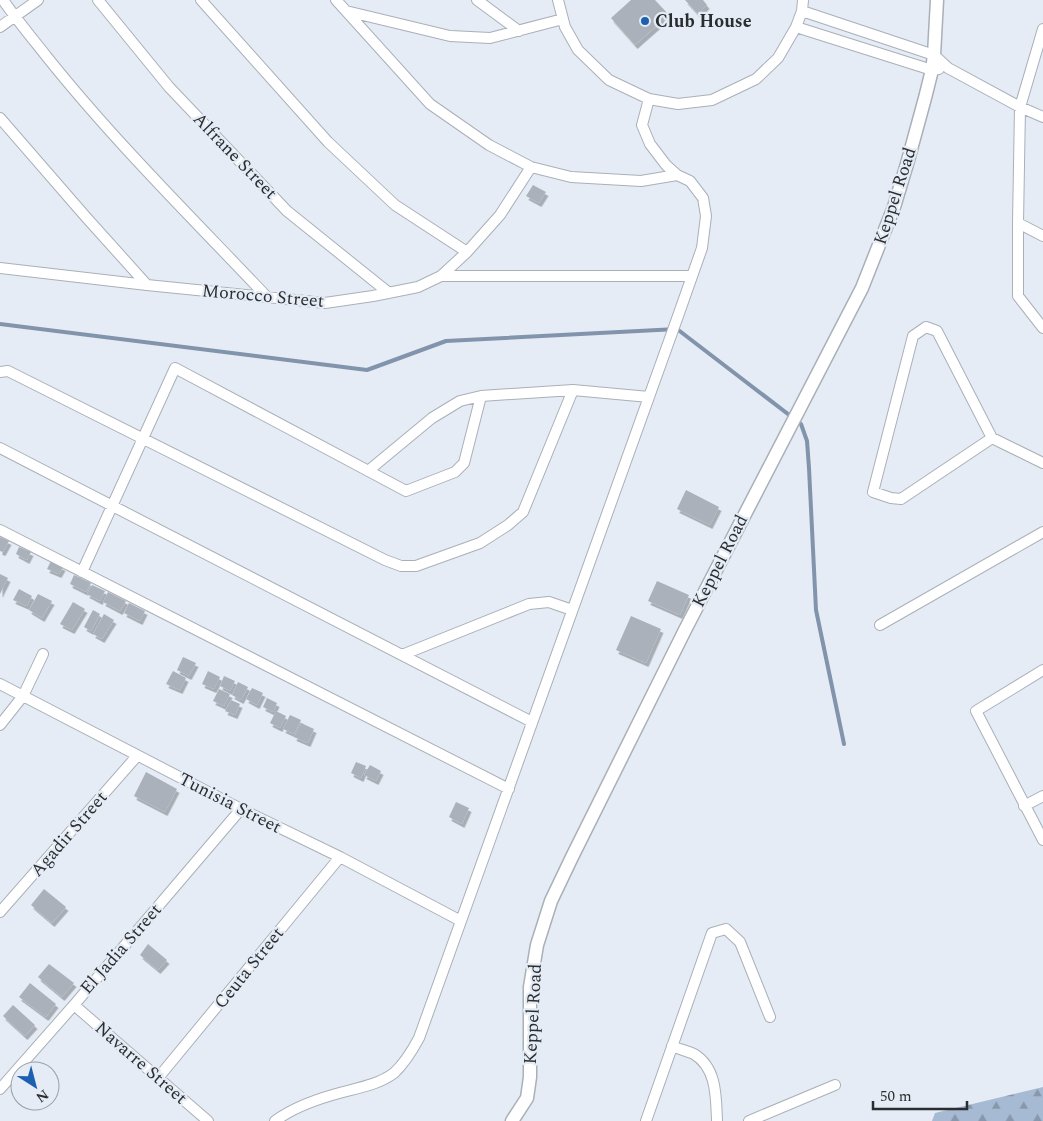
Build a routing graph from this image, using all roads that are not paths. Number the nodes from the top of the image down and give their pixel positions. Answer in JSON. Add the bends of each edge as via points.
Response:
{"nodes":[{"id":1,"x":3,"y":0,"type":"edge"},
{"id":2,"x":38,"y":0,"type":"edge"},
{"id":3,"x":98,"y":0,"type":"edge"},
{"id":4,"x":201,"y":0,"type":"edge"},
{"id":5,"x":336,"y":0,"type":"edge"},
{"id":6,"x":477,"y":0,"type":"edge"},
{"id":7,"x":558,"y":0,"type":"edge"},
{"id":8,"x":803,"y":0,"type":"edge"},
{"id":9,"x":937,"y":0,"type":"edge"},
{"id":10,"x":346,"y":11,"type":"junction"},
{"id":11,"x":802,"y":11,"type":"junction"},
{"id":12,"x":14,"y":17,"type":"junction"},
{"id":13,"x":563,"y":18,"type":"junction"},
{"id":14,"x":847,"y":26,"type":"junction"},
{"id":15,"x":796,"y":27,"type":"junction"},
{"id":16,"x":0,"y":28,"type":"edge"},
{"id":17,"x":1043,"y":29,"type":"edge"},
{"id":18,"x":519,"y":31,"type":"junction"},
{"id":19,"x":842,"y":41,"type":"junction"},
{"id":20,"x":934,"y":55,"type":"junction"},
{"id":21,"x":948,"y":68,"type":"junction"},
{"id":22,"x":932,"y":70,"type":"junction"},
{"id":23,"x":649,"y":99,"type":"junction"},
{"id":24,"x":1020,"y":107,"type":"junction"},
{"id":25,"x":1043,"y":117,"type":"edge"},
{"id":26,"x":0,"y":118,"type":"edge"},
{"id":27,"x":531,"y":167,"type":"junction"},
{"id":28,"x":677,"y":175,"type":"junction"},
{"id":29,"x":1018,"y":223,"type":"junction"},
{"id":30,"x":1043,"y":236,"type":"edge"},
{"id":31,"x":467,"y":252,"type":"junction"},
{"id":32,"x":0,"y":268,"type":"edge"},
{"id":33,"x":440,"y":276,"type":"junction"},
{"id":34,"x":692,"y":276,"type":"junction"},
{"id":35,"x":148,"y":285,"type":"junction"},
{"id":36,"x":389,"y":293,"type":"junction"},
{"id":37,"x":268,"y":298,"type":"junction"},
{"id":38,"x":1043,"y":328,"type":"edge"},
{"id":39,"x":0,"y":372,"type":"edge"},
{"id":40,"x":573,"y":390,"type":"junction"},
{"id":41,"x":481,"y":396,"type":"junction"},
{"id":42,"x":648,"y":397,"type":"junction"},
{"id":43,"x":992,"y":438,"type":"junction"},
{"id":44,"x":144,"y":440,"type":"junction"},
{"id":45,"x":0,"y":448,"type":"edge"},
{"id":46,"x":1043,"y":463,"type":"edge"},
{"id":47,"x":368,"y":471,"type":"junction"},
{"id":48,"x":113,"y":506,"type":"junction"},
{"id":49,"x":0,"y":530,"type":"edge"},
{"id":50,"x":1041,"y":536,"type":"edge"},
{"id":51,"x":82,"y":572,"type":"junction"},
{"id":52,"x":572,"y":610,"type":"junction"},
{"id":53,"x":880,"y":625,"type":"dead end"},
{"id":54,"x":43,"y":654,"type":"dead end"},
{"id":55,"x":402,"y":655,"type":"junction"},
{"id":56,"x":1043,"y":670,"type":"edge"},
{"id":57,"x":0,"y":684,"type":"edge"},
{"id":58,"x":23,"y":696,"type":"junction"},
{"id":59,"x":532,"y":722,"type":"junction"},
{"id":60,"x":0,"y":726,"type":"edge"},
{"id":61,"x":137,"y":756,"type":"junction"},
{"id":62,"x":509,"y":789,"type":"junction"},
{"id":63,"x":1043,"y":796,"type":"edge"},
{"id":64,"x":1024,"y":806,"type":"junction"},
{"id":65,"x":241,"y":809,"type":"junction"},
{"id":66,"x":1043,"y":840,"type":"edge"},
{"id":67,"x":340,"y":857,"type":"junction"},
{"id":68,"x":0,"y":912,"type":"edge"},
{"id":69,"x":461,"y":921,"type":"junction"},
{"id":70,"x":74,"y":1005,"type":"junction"},
{"id":71,"x":770,"y":1017,"type":"dead end"},
{"id":72,"x":672,"y":1046,"type":"junction"},
{"id":73,"x":158,"y":1078,"type":"junction"},
{"id":74,"x":835,"y":1085,"type":"dead end"},
{"id":75,"x":0,"y":1089,"type":"edge"},
{"id":76,"x":208,"y":1121,"type":"edge"},
{"id":77,"x":275,"y":1121,"type":"edge"},
{"id":78,"x":512,"y":1121,"type":"edge"},
{"id":79,"x":646,"y":1121,"type":"edge"},
{"id":80,"x":717,"y":1121,"type":"edge"},
{"id":81,"x":750,"y":1121,"type":"edge"}],
"edges":[{"from":1,"to":12,"type":"street"},
{"from":2,"to":12,"type":"street"},
{"from":3,"to":36,"type":"street","name":"Alfrane Street","via":[[169,87],[288,211]]},
{"from":4,"to":31,"type":"street","via":[[335,148],[395,205]]},
{"from":5,"to":10,"type":"street"},
{"from":6,"to":18,"type":"street"},
{"from":7,"to":13,"type":"street"},
{"from":8,"to":11,"type":"street"},
{"from":9,"to":20,"type":"street","name":"Keppel Road"},
{"from":10,"to":18,"type":"street","via":[[450,36],[490,38]]},
{"from":10,"to":27,"type":"street","via":[[430,104],[489,145]]},
{"from":11,"to":14,"type":"street"},
{"from":11,"to":15,"type":"street"},
{"from":12,"to":16,"type":"street"},
{"from":12,"to":37,"type":"street","via":[[118,141]]},
{"from":13,"to":18,"type":"street"},
{"from":13,"to":23,"type":"street","via":[[578,50],[609,80]]},
{"from":14,"to":19,"type":"street"},
{"from":14,"to":20,"type":"street"},
{"from":15,"to":19,"type":"street"},
{"from":15,"to":23,"type":"street","via":[[778,58],[756,79],[712,100],[678,104]]},
{"from":17,"to":24,"type":"street"},
{"from":19,"to":22,"type":"street"},
{"from":20,"to":21,"type":"street"},
{"from":20,"to":22,"type":"street","name":"Keppel Road"},
{"from":21,"to":22,"type":"street"},
{"from":21,"to":24,"type":"street"},
{"from":22,"to":78,"type":"street","name":"Keppel Road","via":[[894,207],[862,288],[685,630],[551,901],[537,945],[530,987],[527,1098]]},
{"from":23,"to":28,"type":"street","via":[[642,125],[650,144]]},
{"from":24,"to":25,"type":"street"},
{"from":24,"to":29,"type":"street"},
{"from":26,"to":35,"type":"street"},
{"from":27,"to":28,"type":"street","via":[[570,177],[641,181]]},
{"from":27,"to":31,"type":"street","name":"Morocco Street","via":[[500,215]]},
{"from":28,"to":34,"type":"street","via":[[690,181],[703,198],[706,216],[702,248]]},
{"from":29,"to":30,"type":"street"},
{"from":29,"to":38,"type":"street","via":[[1018,296]]},
{"from":31,"to":33,"type":"street","name":"Morocco Street"},
{"from":32,"to":35,"type":"street","name":"Morocco Street"},
{"from":33,"to":34,"type":"street"},
{"from":33,"to":36,"type":"street","name":"Morocco Street","via":[[418,287]]},
{"from":34,"to":42,"type":"street"},
{"from":35,"to":37,"type":"street","name":"Morocco Street"},
{"from":36,"to":37,"type":"street","name":"Morocco Street","via":[[326,303]]},
{"from":39,"to":44,"type":"street","via":[[8,371]]},
{"from":40,"to":41,"type":"street"},
{"from":40,"to":42,"type":"street"},
{"from":40,"to":44,"type":"street","via":[[523,512],[508,526],[480,542],[416,566],[401,566],[386,560]]},
{"from":41,"to":47,"type":"street","via":[[460,401],[432,418]]},
{"from":41,"to":47,"type":"street","via":[[464,462],[455,472],[406,491]]},
{"from":42,"to":52,"type":"street"},
{"from":43,"to":43,"type":"street","via":[[937,331],[926,327],[913,336],[872,492],[901,499]]},
{"from":43,"to":46,"type":"street"},
{"from":44,"to":47,"type":"street","via":[[175,368]]},
{"from":44,"to":48,"type":"street"},
{"from":45,"to":48,"type":"street"},
{"from":48,"to":51,"type":"street"},
{"from":48,"to":55,"type":"street"},
{"from":49,"to":51,"type":"street"},
{"from":50,"to":53,"type":"street"},
{"from":51,"to":62,"type":"street"},
{"from":52,"to":55,"type":"street","via":[[549,602],[529,604]]},
{"from":52,"to":59,"type":"street"},
{"from":54,"to":58,"type":"street"},
{"from":55,"to":59,"type":"street"},
{"from":56,"to":64,"type":"street","via":[[976,711]]},
{"from":57,"to":58,"type":"street","name":"Tunisia Street"},
{"from":58,"to":60,"type":"street"},
{"from":58,"to":61,"type":"street","name":"Tunisia Street"},
{"from":59,"to":62,"type":"street"},
{"from":61,"to":65,"type":"street","name":"Tunisia Street"},
{"from":61,"to":68,"type":"street","name":"Agadir Street"},
{"from":62,"to":69,"type":"street"},
{"from":63,"to":64,"type":"street"},
{"from":64,"to":66,"type":"street"},
{"from":65,"to":67,"type":"street","name":"Tunisia Street"},
{"from":65,"to":70,"type":"street","name":"El Jadia Street"},
{"from":67,"to":69,"type":"street","name":"Tunisia Street"},
{"from":67,"to":73,"type":"street","name":"Ceuta Street"},
{"from":69,"to":77,"type":"street","via":[[419,1038],[410,1055],[393,1074],[376,1083],[324,1097]]},
{"from":70,"to":73,"type":"street","name":"Navarre Street"},
{"from":70,"to":75,"type":"street","name":"El Jadia Street"},
{"from":71,"to":72,"type":"street","via":[[740,942],[726,929],[712,933]]},
{"from":72,"to":79,"type":"street"},
{"from":72,"to":80,"type":"street","via":[[694,1054],[707,1065],[715,1087]]},
{"from":73,"to":76,"type":"street","name":"Navarre Street"},
{"from":74,"to":81,"type":"street"}]}
